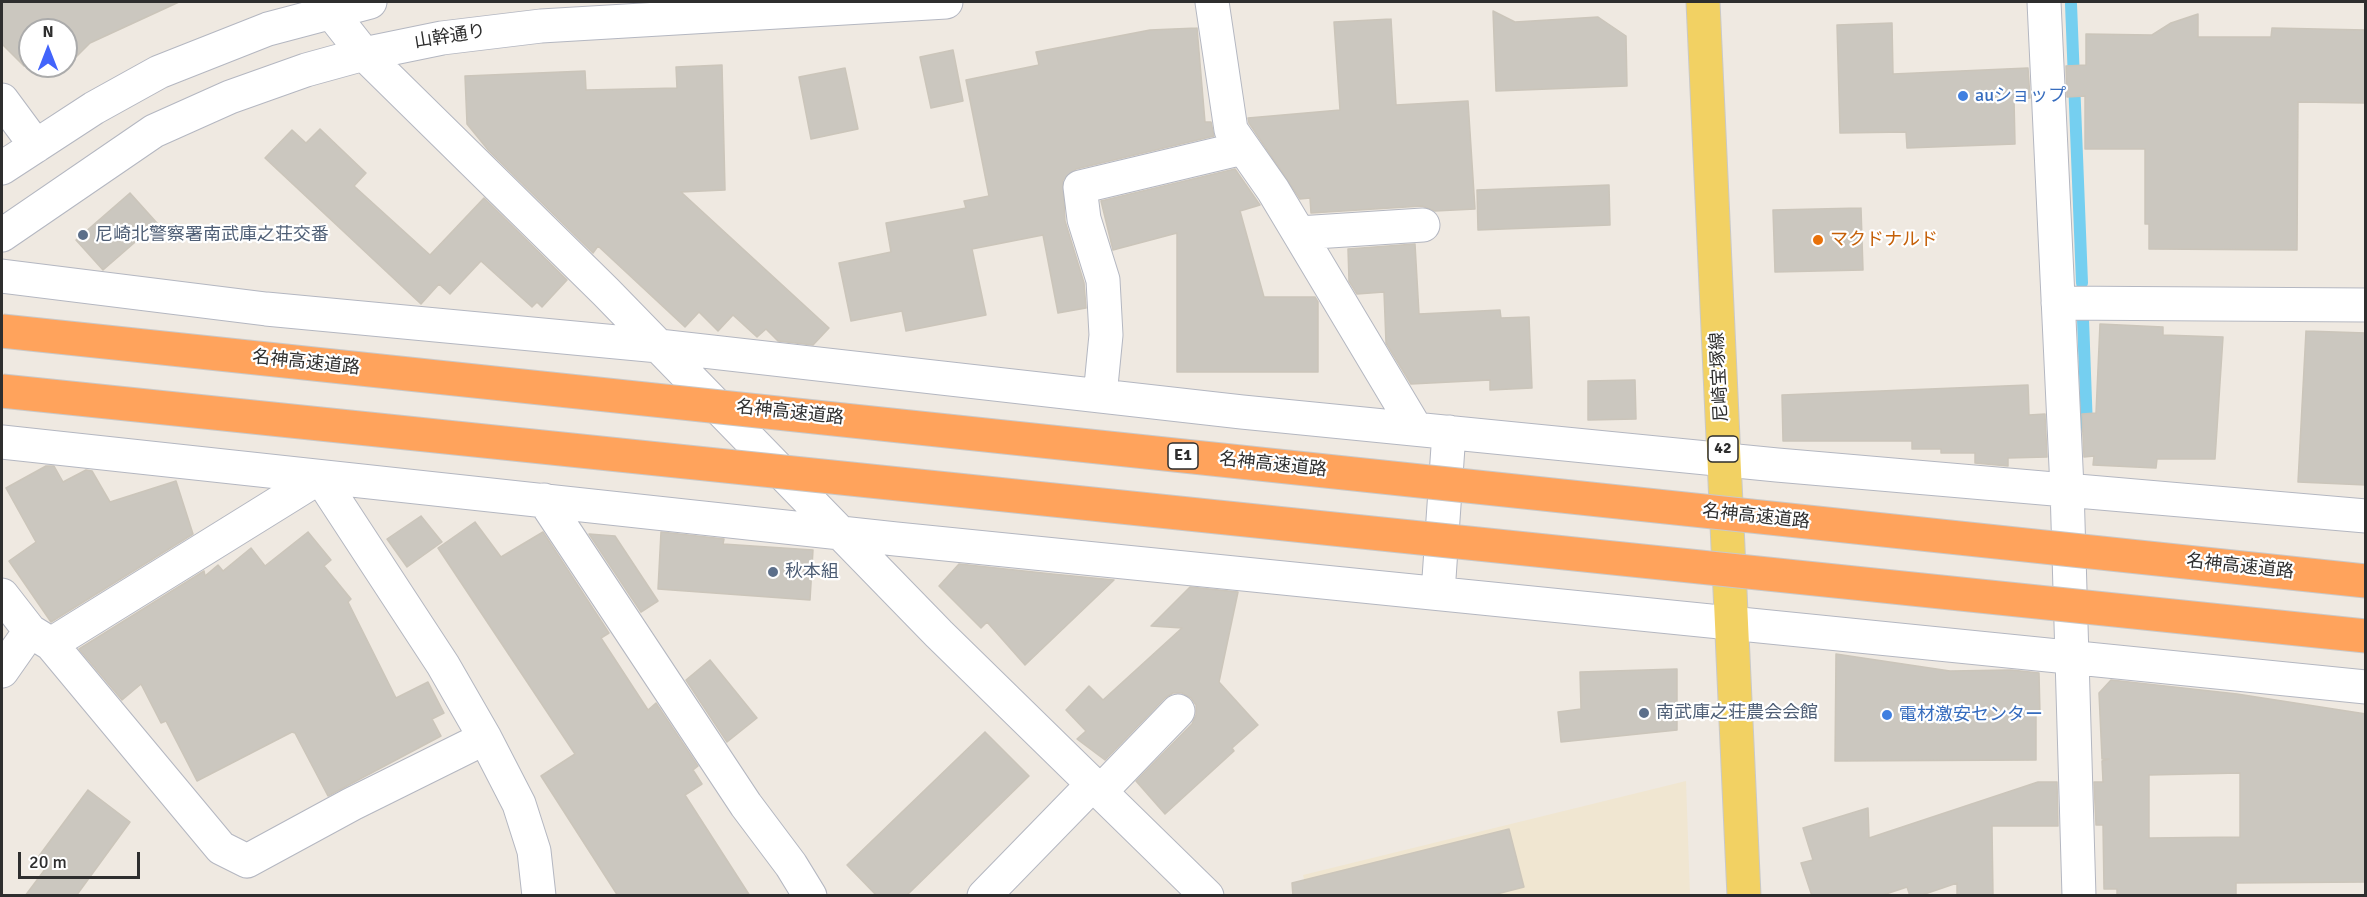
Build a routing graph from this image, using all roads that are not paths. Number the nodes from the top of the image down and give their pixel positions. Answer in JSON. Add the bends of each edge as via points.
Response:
{"nodes":[{"id":1,"x":370,"y":2,"type":"edge"},
{"id":2,"x":946,"y":2,"type":"edge"},
{"id":3,"x":1212,"y":2,"type":"edge"},
{"id":4,"x":1702,"y":2,"type":"edge"},
{"id":5,"x":2044,"y":2,"type":"edge"},
{"id":6,"x":327,"y":7,"type":"edge"},
{"id":7,"x":364,"y":54,"type":"junction"},
{"id":8,"x":2,"y":100,"type":"edge"},
{"id":9,"x":36,"y":146,"type":"junction"},
{"id":10,"x":1243,"y":148,"type":"junction"},
{"id":11,"x":2,"y":168,"type":"edge"},
{"id":12,"x":1423,"y":225,"type":"dead end"},
{"id":13,"x":1299,"y":233,"type":"junction"},
{"id":14,"x":2,"y":235,"type":"edge"},
{"id":15,"x":2,"y":276,"type":"edge"},
{"id":16,"x":2058,"y":303,"type":"junction"},
{"id":17,"x":2366,"y":305,"type":"edge"},
{"id":18,"x":2,"y":331,"type":"edge"},
{"id":19,"x":659,"y":346,"type":"junction"},
{"id":20,"x":2,"y":391,"type":"edge"},
{"id":21,"x":1100,"y":396,"type":"junction"},
{"id":22,"x":1416,"y":429,"type":"junction"},
{"id":23,"x":1449,"y":432,"type":"junction"},
{"id":24,"x":2,"y":442,"type":"edge"},
{"id":25,"x":1723,"y":458,"type":"junction"},
{"id":26,"x":320,"y":477,"type":"junction"},
{"id":27,"x":2067,"y":488,"type":"junction"},
{"id":28,"x":544,"y":500,"type":"junction"},
{"id":29,"x":2366,"y":516,"type":"edge"},
{"id":30,"x":839,"y":531,"type":"junction"},
{"id":31,"x":2366,"y":580,"type":"edge"},
{"id":32,"x":1438,"y":593,"type":"junction"},
{"id":33,"x":2,"y":595,"type":"edge"},
{"id":34,"x":1731,"y":623,"type":"junction"},
{"id":35,"x":2366,"y":636,"type":"edge"},
{"id":36,"x":40,"y":638,"type":"junction"},
{"id":37,"x":2071,"y":658,"type":"junction"},
{"id":38,"x":2,"y":670,"type":"edge"},
{"id":39,"x":2366,"y":687,"type":"edge"},
{"id":40,"x":1178,"y":711,"type":"dead end"},
{"id":41,"x":485,"y":738,"type":"junction"},
{"id":42,"x":1097,"y":788,"type":"junction"},
{"id":43,"x":539,"y":896,"type":"edge"},
{"id":44,"x":810,"y":896,"type":"edge"},
{"id":45,"x":984,"y":896,"type":"edge"},
{"id":46,"x":1208,"y":896,"type":"edge"},
{"id":47,"x":1744,"y":896,"type":"edge"},
{"id":48,"x":2079,"y":896,"type":"edge"}],
"edges":[{"from":1,"to":6,"type":"street"},
{"from":2,"to":7,"type":"street","name":"山幹通り","via":[[541,26],[442,38]]},
{"from":3,"to":10,"type":"street","via":[[1231,130]]},
{"from":4,"to":25,"type":"main road","name":"尼崎宝塚線","number":"42"},
{"from":5,"to":16,"type":"street"},
{"from":6,"to":7,"type":"street"},
{"from":6,"to":9,"type":"street","via":[[159,72]]},
{"from":7,"to":14,"type":"street","name":"山幹通り","via":[[230,97],[154,131]]},
{"from":7,"to":19,"type":"street"},
{"from":8,"to":9,"type":"street"},
{"from":9,"to":11,"type":"street"},
{"from":10,"to":13,"type":"street"},
{"from":10,"to":21,"type":"street","via":[[1080,187],[1084,219],[1103,280],[1106,335]]},
{"from":12,"to":13,"type":"street"},
{"from":13,"to":22,"type":"street"},
{"from":15,"to":19,"type":"street","via":[[266,309]]},
{"from":16,"to":17,"type":"street"},
{"from":16,"to":27,"type":"street"},
{"from":18,"to":31,"type":"highway","name":"名神高速道路","number":"E1","bridge":true},
{"from":19,"to":21,"type":"street"},
{"from":19,"to":30,"type":"street"},
{"from":20,"to":35,"type":"highway","bridge":true},
{"from":21,"to":22,"type":"street"},
{"from":22,"to":23,"type":"street"},
{"from":23,"to":25,"type":"street"},
{"from":23,"to":32,"type":"street"},
{"from":24,"to":26,"type":"street"},
{"from":25,"to":27,"type":"street"},
{"from":25,"to":34,"type":"main road","name":"尼崎宝塚線","number":"42"},
{"from":26,"to":28,"type":"street"},
{"from":26,"to":36,"type":"street"},
{"from":26,"to":41,"type":"street","via":[[443,665]]},
{"from":27,"to":29,"type":"street"},
{"from":27,"to":37,"type":"street"},
{"from":28,"to":30,"type":"street"},
{"from":28,"to":44,"type":"street"},
{"from":30,"to":32,"type":"street"},
{"from":30,"to":42,"type":"street"},
{"from":32,"to":34,"type":"street"},
{"from":33,"to":36,"type":"street"},
{"from":34,"to":37,"type":"street"},
{"from":34,"to":47,"type":"main road","name":"尼崎宝塚線","number":"42"},
{"from":36,"to":38,"type":"street"},
{"from":36,"to":41,"type":"street","via":[[221,848],[247,861]]},
{"from":37,"to":39,"type":"street"},
{"from":37,"to":48,"type":"street"},
{"from":40,"to":42,"type":"street"},
{"from":41,"to":43,"type":"street","via":[[519,804],[534,850]]},
{"from":42,"to":45,"type":"street"},
{"from":42,"to":46,"type":"street"}]}
